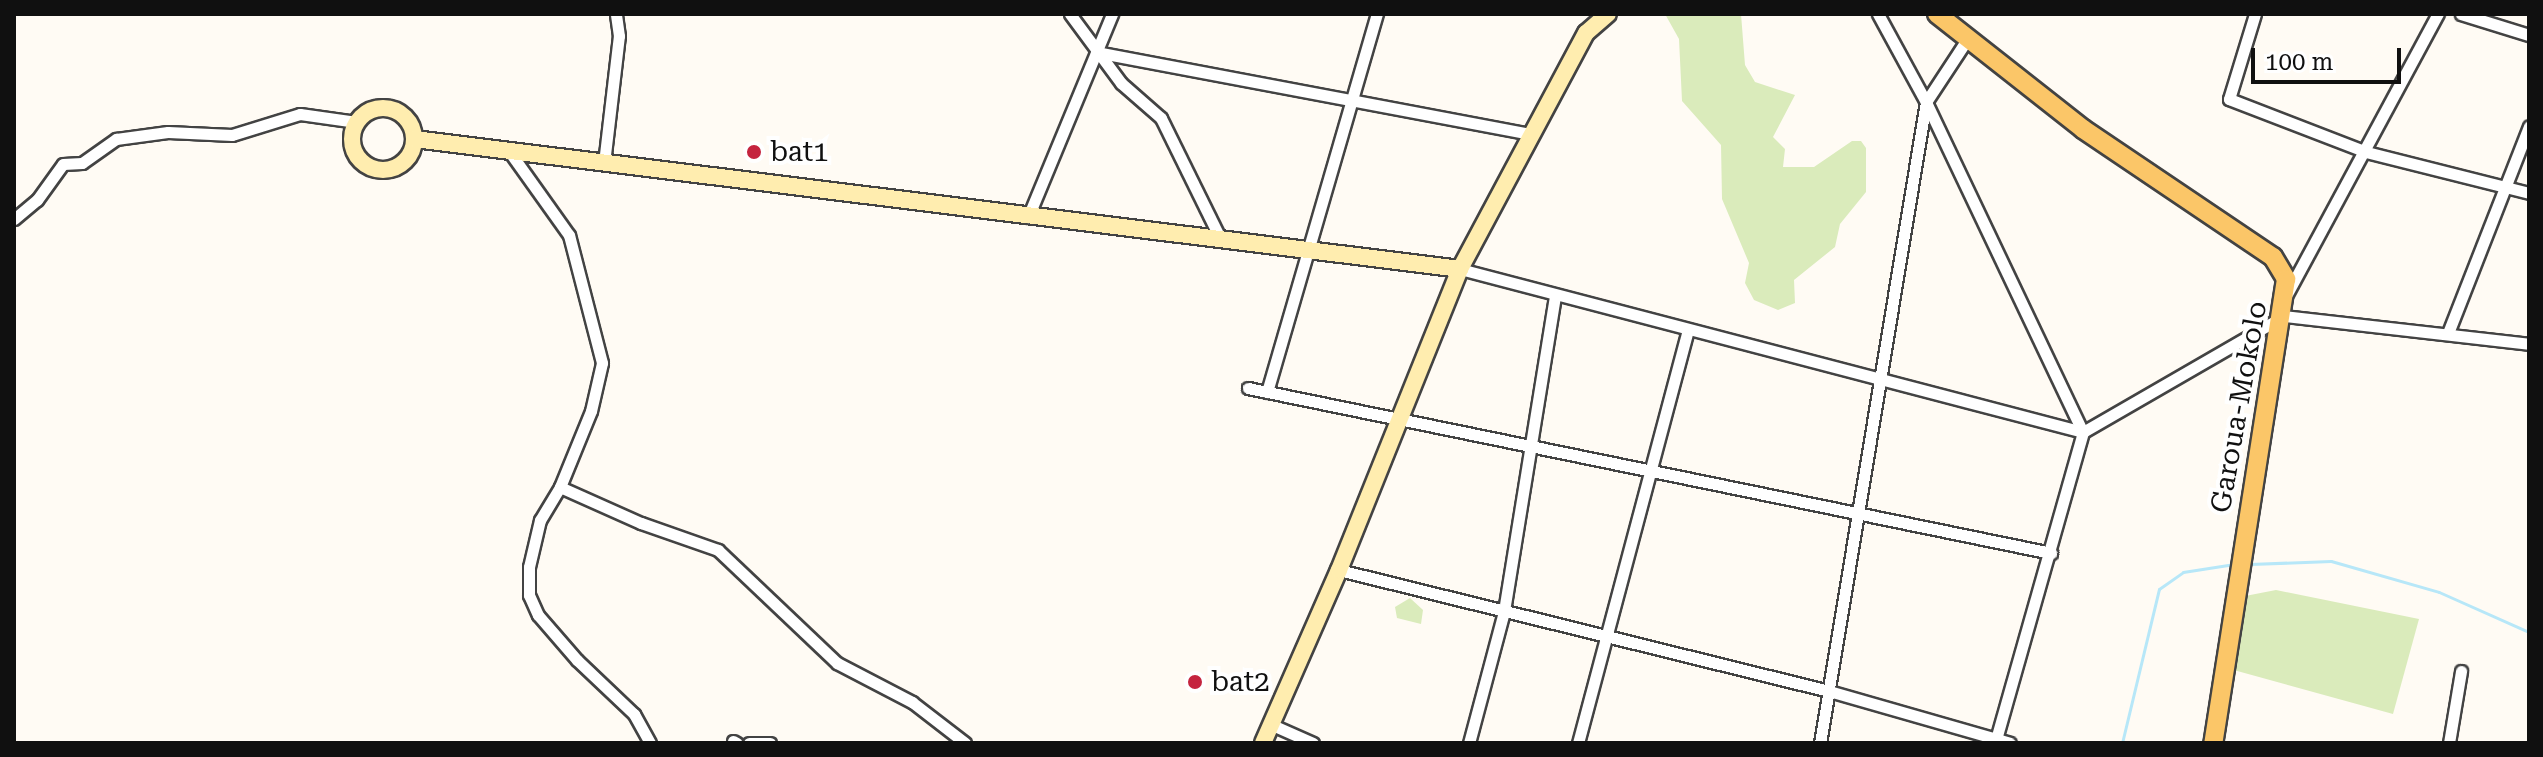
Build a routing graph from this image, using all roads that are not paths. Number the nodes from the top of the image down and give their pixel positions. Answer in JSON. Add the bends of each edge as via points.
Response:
{"nodes":[{"id":1,"x":616,"y":14,"type":"edge"},
{"id":2,"x":1070,"y":14,"type":"edge"},
{"id":3,"x":1112,"y":14,"type":"edge"},
{"id":4,"x":1377,"y":14,"type":"edge"},
{"id":5,"x":1608,"y":14,"type":"edge"},
{"id":6,"x":1878,"y":14,"type":"edge"},
{"id":7,"x":1937,"y":14,"type":"edge"},
{"id":8,"x":2255,"y":14,"type":"edge"},
{"id":9,"x":2438,"y":14,"type":"edge"},
{"id":10,"x":2461,"y":14,"type":"edge"},
{"id":11,"x":2529,"y":35,"type":"edge"},
{"id":12,"x":1968,"y":38,"type":"junction"},
{"id":13,"x":1096,"y":52,"type":"junction"},
{"id":14,"x":1349,"y":100,"type":"junction"},
{"id":15,"x":1926,"y":102,"type":"junction"},
{"id":16,"x":356,"y":122,"type":"junction"},
{"id":17,"x":2529,"y":126,"type":"edge"},
{"id":18,"x":1532,"y":134,"type":"junction"},
{"id":19,"x":414,"y":139,"type":"junction"},
{"id":20,"x":509,"y":151,"type":"junction"},
{"id":21,"x":2366,"y":152,"type":"junction"},
{"id":22,"x":604,"y":163,"type":"junction"},
{"id":23,"x":2505,"y":187,"type":"junction"},
{"id":24,"x":2529,"y":193,"type":"edge"},
{"id":25,"x":1028,"y":217,"type":"junction"},
{"id":26,"x":14,"y":219,"type":"edge"},
{"id":27,"x":1221,"y":240,"type":"junction"},
{"id":28,"x":1306,"y":252,"type":"junction"},
{"id":29,"x":1460,"y":269,"type":"junction"},
{"id":30,"x":2288,"y":292,"type":"junction"},
{"id":31,"x":1555,"y":296,"type":"junction"},
{"id":32,"x":2284,"y":316,"type":"junction"},
{"id":33,"x":1687,"y":332,"type":"junction"},
{"id":34,"x":2448,"y":333,"type":"junction"},
{"id":35,"x":2529,"y":344,"type":"edge"},
{"id":36,"x":1883,"y":382,"type":"junction"},
{"id":37,"x":1248,"y":388,"type":"dead end"},
{"id":38,"x":1267,"y":392,"type":"junction"},
{"id":39,"x":1400,"y":419,"type":"junction"},
{"id":40,"x":2083,"y":432,"type":"junction"},
{"id":41,"x":1534,"y":447,"type":"junction"},
{"id":42,"x":1650,"y":471,"type":"junction"},
{"id":43,"x":560,"y":487,"type":"junction"},
{"id":44,"x":1859,"y":514,"type":"junction"},
{"id":45,"x":2051,"y":553,"type":"junction"},
{"id":46,"x":1339,"y":570,"type":"junction"},
{"id":47,"x":1504,"y":611,"type":"junction"},
{"id":48,"x":1606,"y":636,"type":"junction"},
{"id":49,"x":2461,"y":671,"type":"dead end"},
{"id":50,"x":1829,"y":691,"type":"junction"},
{"id":51,"x":1270,"y":724,"type":"junction"},
{"id":52,"x":1996,"y":741,"type":"edge"},
{"id":53,"x":650,"y":743,"type":"edge"},
{"id":54,"x":749,"y":743,"type":"edge"},
{"id":55,"x":770,"y":743,"type":"edge"},
{"id":56,"x":965,"y":743,"type":"edge"},
{"id":57,"x":1263,"y":743,"type":"edge"},
{"id":58,"x":1313,"y":743,"type":"edge"},
{"id":59,"x":1469,"y":743,"type":"edge"},
{"id":60,"x":1578,"y":743,"type":"edge"},
{"id":61,"x":1820,"y":743,"type":"edge"},
{"id":62,"x":2010,"y":743,"type":"edge"},
{"id":63,"x":2213,"y":743,"type":"edge"},
{"id":64,"x":2449,"y":743,"type":"edge"}],
"edges":[{"from":1,"to":22,"type":"street","via":[[619,36]]},
{"from":2,"to":13,"type":"street"},
{"from":3,"to":13,"type":"street"},
{"from":4,"to":14,"type":"street"},
{"from":5,"to":18,"type":"street","via":[[1586,33]]},
{"from":6,"to":15,"type":"street"},
{"from":7,"to":12,"type":"main road","name":"Garoua-Mokolo"},
{"from":8,"to":21,"type":"street","via":[[2229,99]]},
{"from":9,"to":21,"type":"street"},
{"from":10,"to":11,"type":"street"},
{"from":12,"to":15,"type":"street"},
{"from":12,"to":30,"type":"main road","name":"Garoua-Mokolo","via":[[2083,129],[2273,257]]},
{"from":13,"to":14,"type":"street"},
{"from":13,"to":25,"type":"street"},
{"from":13,"to":27,"type":"street","via":[[1161,118]]},
{"from":14,"to":18,"type":"street"},
{"from":14,"to":28,"type":"street"},
{"from":15,"to":36,"type":"street"},
{"from":15,"to":40,"type":"street"},
{"from":16,"to":19,"type":"street","via":[[365,113],[389,108],[409,121]]},
{"from":16,"to":19,"type":"street","via":[[352,146],[365,166],[377,170],[400,165]]},
{"from":16,"to":26,"type":"street","via":[[300,114],[232,135],[168,132],[116,139],[82,163],[63,164],[37,200]]},
{"from":17,"to":23,"type":"street"},
{"from":18,"to":29,"type":"street"},
{"from":19,"to":20,"type":"street"},
{"from":20,"to":22,"type":"street"},
{"from":20,"to":43,"type":"street","via":[[569,235],[602,363],[591,411]]},
{"from":21,"to":23,"type":"street"},
{"from":21,"to":30,"type":"street"},
{"from":22,"to":25,"type":"street"},
{"from":23,"to":24,"type":"street"},
{"from":23,"to":34,"type":"street"},
{"from":25,"to":27,"type":"street"},
{"from":27,"to":28,"type":"street"},
{"from":28,"to":29,"type":"street"},
{"from":28,"to":38,"type":"street"},
{"from":29,"to":31,"type":"street"},
{"from":29,"to":39,"type":"street"},
{"from":30,"to":32,"type":"main road","name":"Garoua-Mokolo"},
{"from":31,"to":33,"type":"street"},
{"from":31,"to":41,"type":"street"},
{"from":32,"to":34,"type":"street"},
{"from":32,"to":40,"type":"street"},
{"from":32,"to":63,"type":"main road","name":"Garoua-Mokolo"},
{"from":33,"to":36,"type":"street"},
{"from":33,"to":42,"type":"street"},
{"from":34,"to":35,"type":"street"},
{"from":36,"to":40,"type":"street"},
{"from":36,"to":44,"type":"street"},
{"from":37,"to":38,"type":"street"},
{"from":38,"to":39,"type":"street"},
{"from":39,"to":41,"type":"street"},
{"from":39,"to":46,"type":"street"},
{"from":40,"to":45,"type":"street"},
{"from":41,"to":42,"type":"street"},
{"from":41,"to":47,"type":"street"},
{"from":42,"to":44,"type":"street"},
{"from":42,"to":48,"type":"street"},
{"from":43,"to":53,"type":"street","via":[[533,543],[528,583],[533,606],[577,660],[634,714]]},
{"from":43,"to":56,"type":"street","via":[[718,550],[837,663],[912,702]]},
{"from":44,"to":45,"type":"street"},
{"from":44,"to":50,"type":"street"},
{"from":45,"to":52,"type":"street"},
{"from":46,"to":47,"type":"street"},
{"from":46,"to":51,"type":"street"},
{"from":47,"to":48,"type":"street"},
{"from":47,"to":59,"type":"street"},
{"from":48,"to":50,"type":"street"},
{"from":48,"to":60,"type":"street"},
{"from":49,"to":64,"type":"street"},
{"from":50,"to":52,"type":"street"},
{"from":50,"to":61,"type":"street"},
{"from":51,"to":57,"type":"street"},
{"from":51,"to":58,"type":"street"},
{"from":52,"to":62,"type":"street"},
{"from":54,"to":55,"type":"street"}]}
